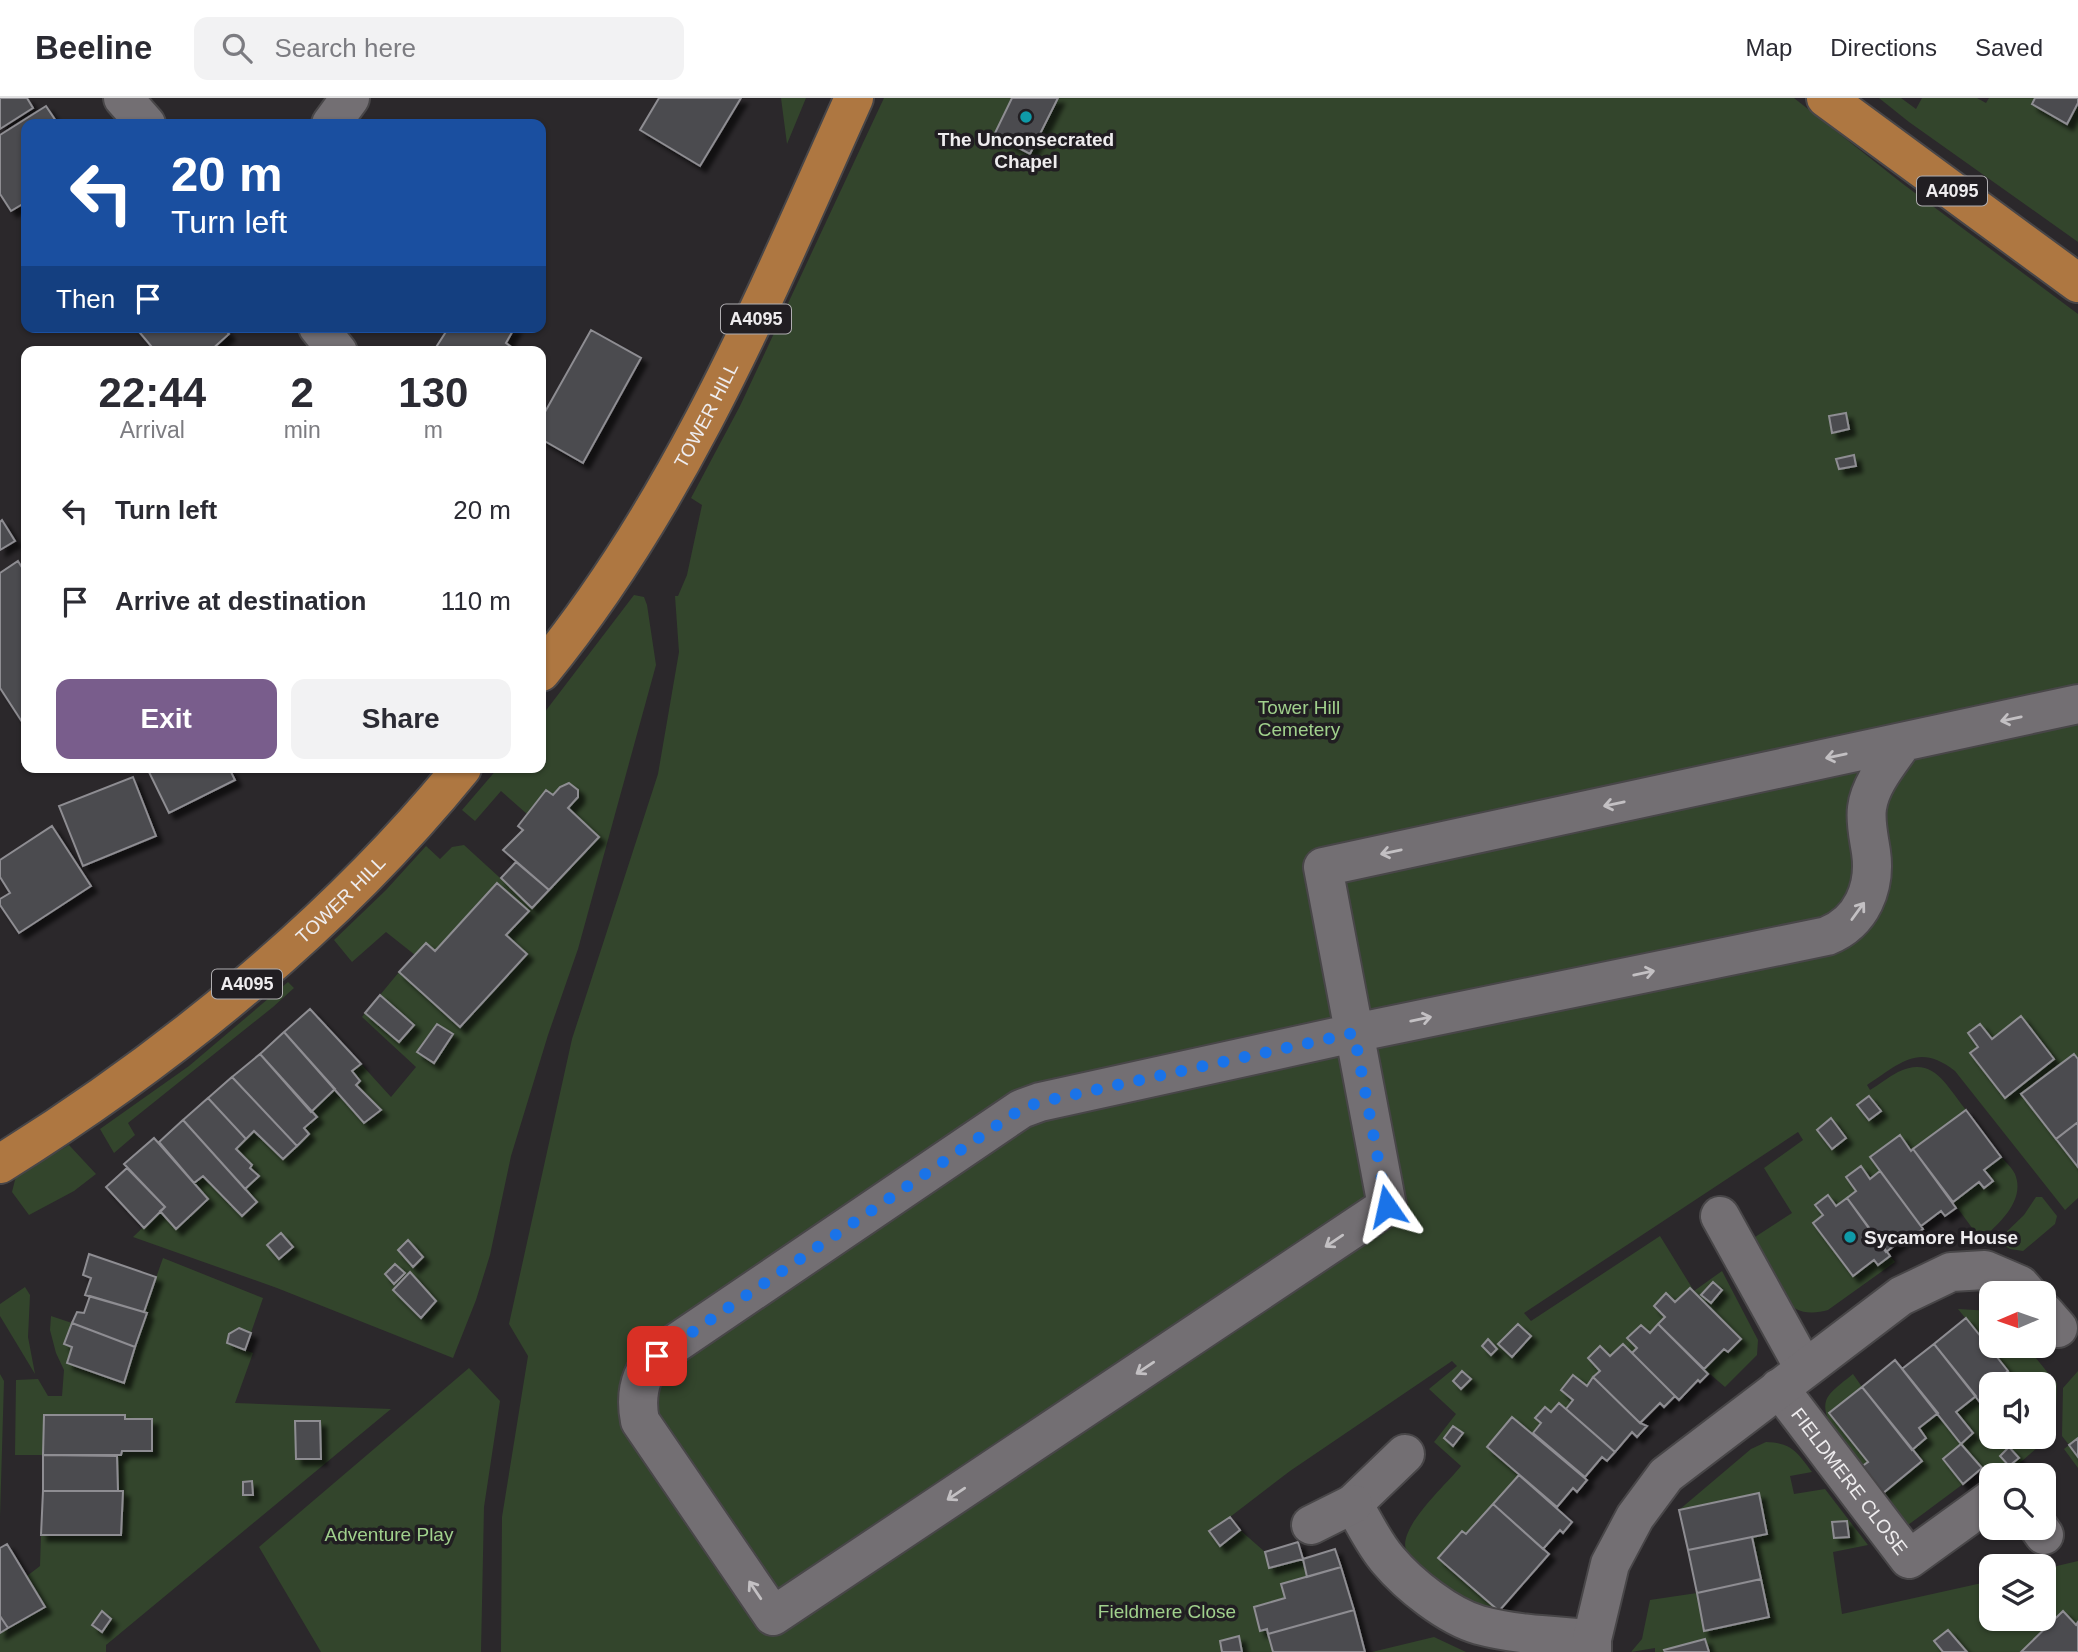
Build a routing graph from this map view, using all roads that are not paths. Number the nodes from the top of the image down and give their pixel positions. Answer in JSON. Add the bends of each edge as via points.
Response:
{"nodes":[{"id":1,"x":123,"y":98,"type":"edge"},
{"id":2,"x":350,"y":98,"type":"edge"},
{"id":3,"x":854,"y":98,"type":"edge"},
{"id":4,"x":1826,"y":98,"type":"edge"},
{"id":5,"x":142,"y":119,"type":"edge"},
{"id":6,"x":335,"y":119,"type":"edge"},
{"id":7,"x":2078,"y":283,"type":"edge"},
{"id":8,"x":546,"y":665,"type":"edge"},
{"id":9,"x":2078,"y":704,"type":"edge"},
{"id":10,"x":1903,"y":742,"type":"junction"},
{"id":11,"x":458,"y":773,"type":"edge"},
{"id":12,"x":1354,"y":1033,"type":"junction"},
{"id":13,"x":0,"y":1164,"type":"edge"},
{"id":14,"x":1720,"y":1216,"type":"dead end"},
{"id":15,"x":2011,"y":1281,"type":"edge"},
{"id":16,"x":1791,"y":1378,"type":"junction"},
{"id":17,"x":1405,"y":1454,"type":"dead end"},
{"id":18,"x":1353,"y":1504,"type":"junction"},
{"id":19,"x":1979,"y":1508,"type":"edge"},
{"id":20,"x":1311,"y":1525,"type":"dead end"},
{"id":21,"x":1592,"y":1645,"type":"edge"}],
"edges":[{"from":1,"to":5,"type":"street"},
{"from":2,"to":6,"type":"street"},
{"from":3,"to":8,"type":"main road","name":"TOWER HILL","number":"A4095","via":[[746,341],[697,435],[641,531]]},
{"from":4,"to":7,"type":"main road","number":"A4095"},
{"from":9,"to":10,"type":"street","one_way":true},
{"from":12,"to":10,"type":"street","one_way":true,"via":[[1836,932],[1854,918],[1868,895],[1873,869],[1867,806],[1878,779]]},
{"from":10,"to":12,"type":"street","one_way":true,"via":[[1323,867]]},
{"from":11,"to":13,"type":"main road","name":"TOWER HILL","number":"A4095","via":[[346,895],[234,995],[70,1121]]},
{"from":12,"to":12,"type":"street","one_way":true,"via":[[1387,1206],[773,1616],[640,1421],[640,1378],[646,1366],[1021,1109]]},
{"from":14,"to":16,"type":"street","name":"FIELDMERE CLOSE"},
{"from":15,"to":16,"type":"street","name":"FIELDMERE CLOSE","via":[[1985,1270],[1951,1272],[1901,1296]]},
{"from":16,"to":19,"type":"street","name":"FIELDMERE CLOSE","via":[[1909,1559]]},
{"from":16,"to":21,"type":"street","name":"FIELDMERE CLOSE","via":[[1666,1475],[1635,1517],[1611,1564]]},
{"from":17,"to":18,"type":"street"},
{"from":18,"to":20,"type":"street"},
{"from":18,"to":21,"type":"street","name":"FIELDMERE CLOSE","via":[[1387,1559],[1447,1610],[1477,1624]]}]}
